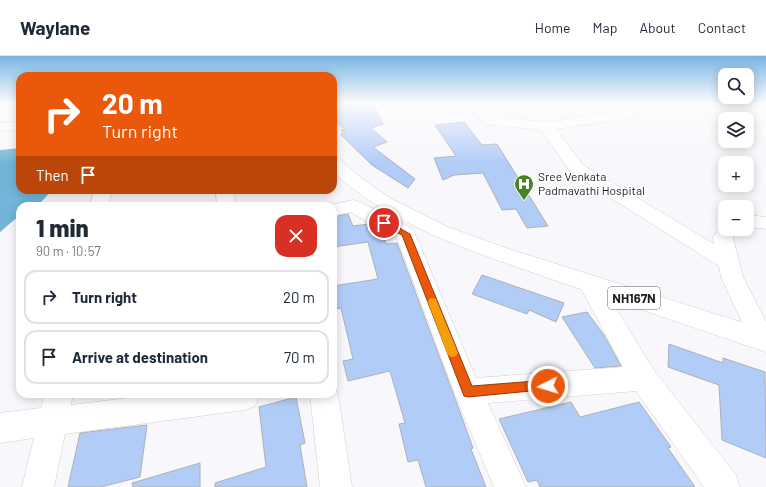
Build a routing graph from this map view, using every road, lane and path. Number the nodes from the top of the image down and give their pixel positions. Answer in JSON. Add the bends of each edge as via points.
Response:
{"nodes":[{"id":1,"x":514,"y":123,"type":"edge"},
{"id":2,"x":567,"y":123,"type":"edge"},
{"id":3,"x":16,"y":126,"type":"edge"},
{"id":4,"x":546,"y":126,"type":"junction"},
{"id":5,"x":0,"y":127,"type":"edge"},
{"id":6,"x":337,"y":167,"type":"edge"},
{"id":7,"x":337,"y":209,"type":"edge"},
{"id":8,"x":754,"y":222,"type":"edge"},
{"id":9,"x":766,"y":223,"type":"edge"},
{"id":10,"x":724,"y":236,"type":"edge"},
{"id":11,"x":728,"y":262,"type":"junction"},
{"id":12,"x":589,"y":283,"type":"junction"},
{"id":13,"x":764,"y":340,"type":"edge"},
{"id":14,"x":643,"y":378,"type":"junction"},
{"id":15,"x":468,"y":392,"type":"junction"},
{"id":16,"x":228,"y":398,"type":"edge"},
{"id":17,"x":325,"y":398,"type":"edge"},
{"id":18,"x":56,"y":408,"type":"edge"},
{"id":19,"x":0,"y":428,"type":"edge"},
{"id":20,"x":38,"y":487,"type":"edge"},
{"id":21,"x":336,"y":487,"type":"edge"},
{"id":22,"x":510,"y":487,"type":"edge"},
{"id":23,"x":724,"y":487,"type":"edge"}],
"edges":[{"from":1,"to":4,"type":"main road"},
{"from":2,"to":4,"type":"main road"},
{"from":3,"to":5,"type":"main road"},
{"from":4,"to":11,"type":"main road","via":[[577,169]]},
{"from":6,"to":12,"type":"main road","number":"NH167N","via":[[369,193],[399,212],[459,239]]},
{"from":7,"to":15,"type":"main road","via":[[353,206],[406,234]]},
{"from":8,"to":9,"type":"main road"},
{"from":10,"to":11,"type":"main road"},
{"from":11,"to":13,"type":"main road","via":[[732,277]]},
{"from":12,"to":13,"type":"main road","number":"NH167N"},
{"from":12,"to":14,"type":"main road"},
{"from":14,"to":15,"type":"main road"},
{"from":14,"to":23,"type":"main road"},
{"from":15,"to":22,"type":"main road"},
{"from":16,"to":18,"type":"main road"},
{"from":17,"to":21,"type":"main road"},
{"from":18,"to":19,"type":"main road"},
{"from":18,"to":20,"type":"main road"}]}
